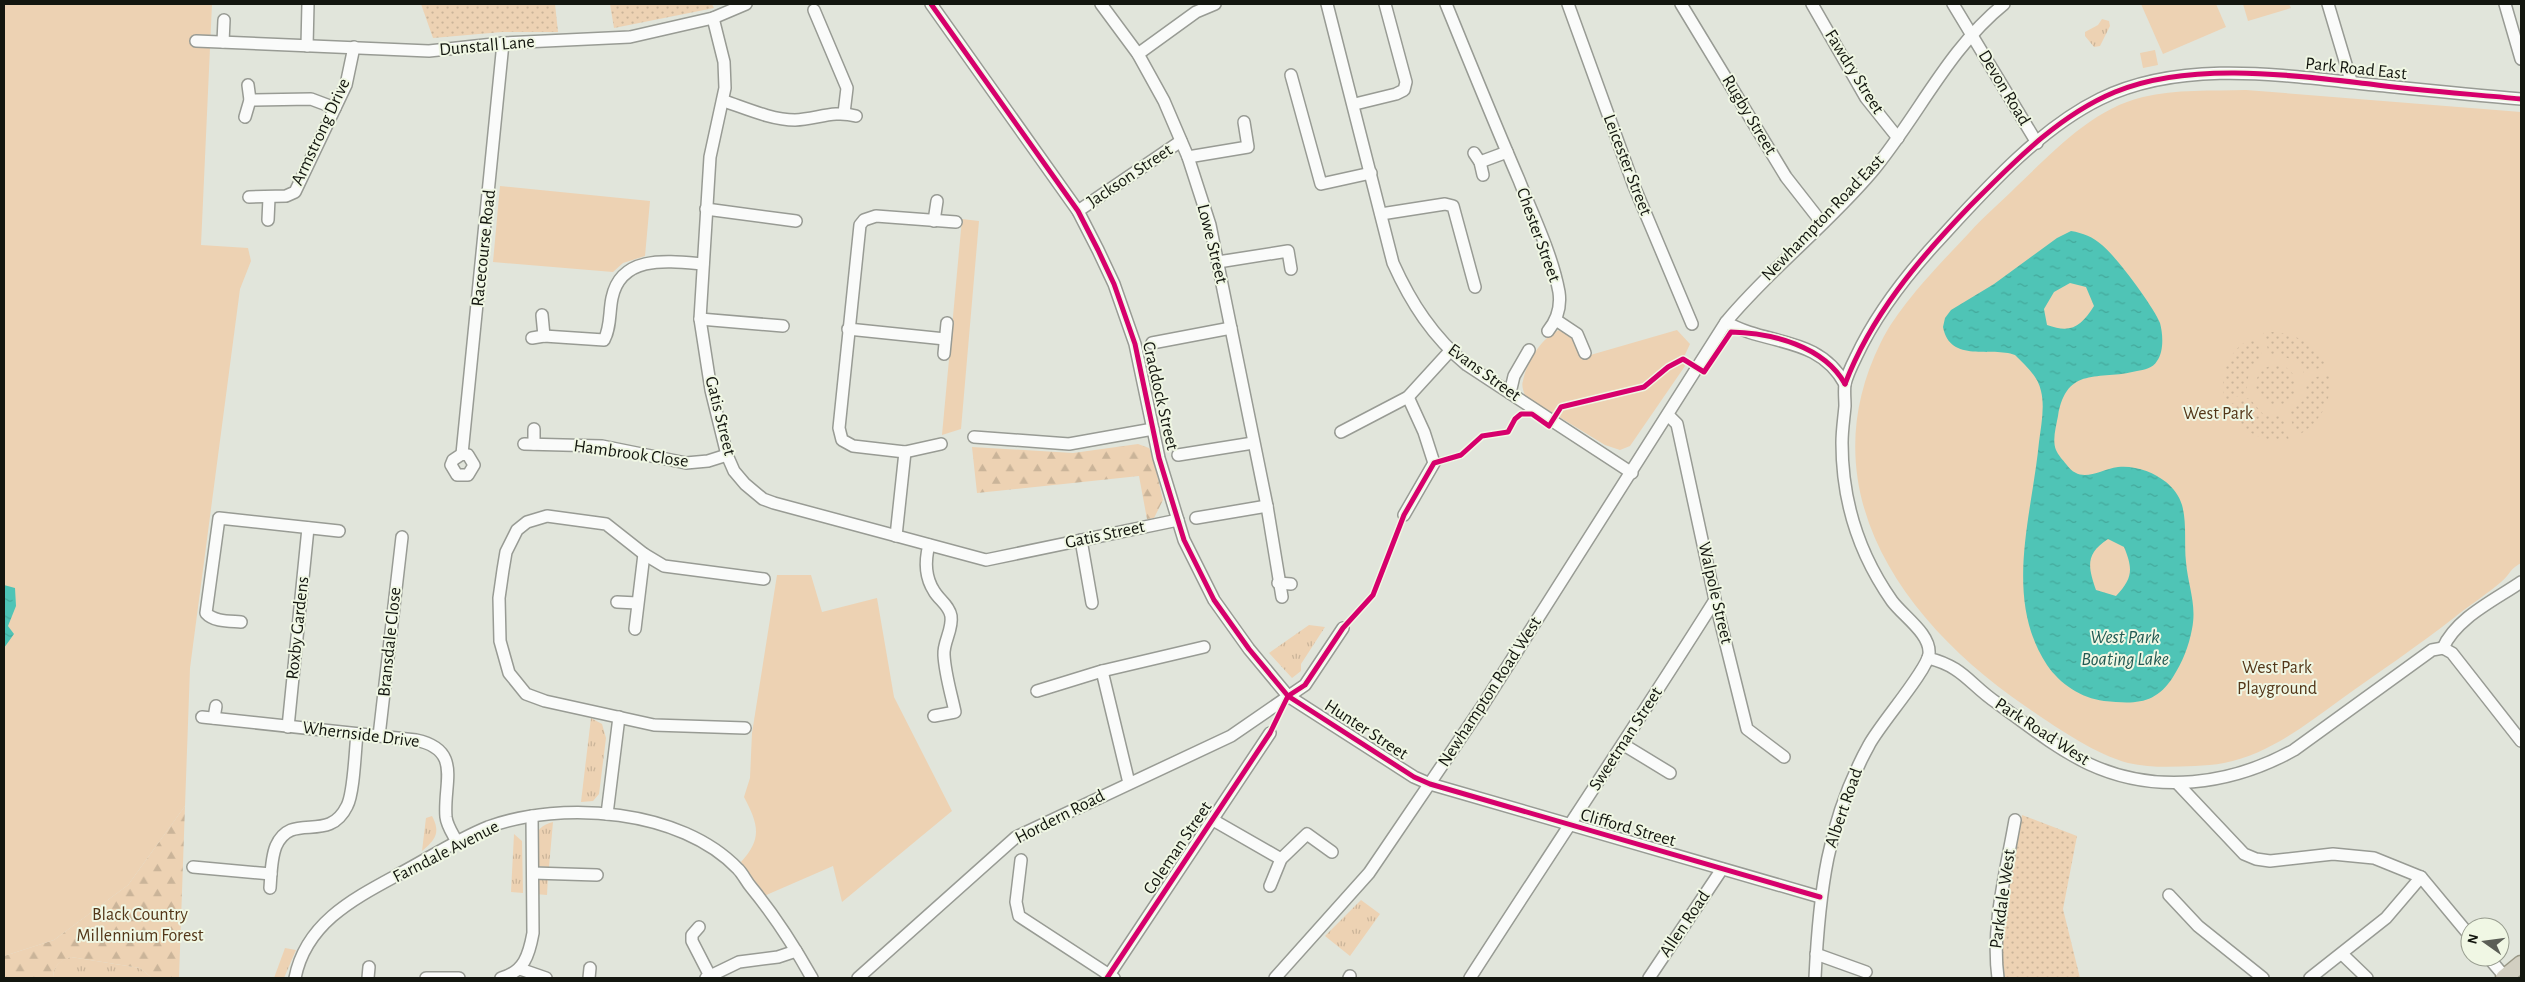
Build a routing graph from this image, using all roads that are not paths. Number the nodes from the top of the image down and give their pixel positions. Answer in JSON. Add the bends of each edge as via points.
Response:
{"nodes":[{"id":1,"x":308,"y":4,"type":"edge"},
{"id":2,"x":746,"y":4,"type":"edge"},
{"id":3,"x":931,"y":4,"type":"edge"},
{"id":4,"x":1101,"y":4,"type":"edge"},
{"id":5,"x":1215,"y":4,"type":"edge"},
{"id":6,"x":1327,"y":4,"type":"edge"},
{"id":7,"x":1384,"y":4,"type":"edge"},
{"id":8,"x":1446,"y":4,"type":"edge"},
{"id":9,"x":1568,"y":4,"type":"edge"},
{"id":10,"x":1681,"y":4,"type":"edge"},
{"id":11,"x":1812,"y":4,"type":"edge"},
{"id":12,"x":1953,"y":4,"type":"edge"},
{"id":13,"x":2004,"y":4,"type":"edge"},
{"id":14,"x":2328,"y":4,"type":"edge"},
{"id":15,"x":2505,"y":4,"type":"edge"},
{"id":16,"x":814,"y":10,"type":"dead end"},
{"id":17,"x":713,"y":18,"type":"junction"},
{"id":18,"x":224,"y":20,"type":"dead end"},
{"id":19,"x":1971,"y":33,"type":"junction"},
{"id":20,"x":196,"y":40,"type":"dead end"},
{"id":21,"x":223,"y":42,"type":"junction"},
{"id":22,"x":503,"y":43,"type":"junction"},
{"id":23,"x":307,"y":46,"type":"junction"},
{"id":24,"x":354,"y":47,"type":"junction"},
{"id":25,"x":1138,"y":54,"type":"junction"},
{"id":26,"x":2521,"y":59,"type":"edge"},
{"id":27,"x":1291,"y":75,"type":"dead end"},
{"id":28,"x":2351,"y":81,"type":"junction"},
{"id":29,"x":248,"y":85,"type":"dead end"},
{"id":30,"x":2521,"y":99,"type":"edge"},
{"id":31,"x":250,"y":100,"type":"junction"},
{"id":32,"x":724,"y":101,"type":"junction"},
{"id":33,"x":1354,"y":104,"type":"junction"},
{"id":34,"x":335,"y":108,"type":"junction"},
{"id":35,"x":844,"y":113,"type":"junction"},
{"id":36,"x":856,"y":116,"type":"dead end"},
{"id":37,"x":245,"y":117,"type":"dead end"},
{"id":38,"x":1244,"y":122,"type":"dead end"},
{"id":39,"x":1898,"y":138,"type":"junction"},
{"id":40,"x":1181,"y":141,"type":"junction"},
{"id":41,"x":2036,"y":143,"type":"junction"},
{"id":42,"x":1507,"y":152,"type":"junction"},
{"id":43,"x":1188,"y":158,"type":"junction"},
{"id":44,"x":1371,"y":173,"type":"junction"},
{"id":45,"x":1483,"y":175,"type":"dead end"},
{"id":46,"x":250,"y":198,"type":"dead end"},
{"id":47,"x":269,"y":198,"type":"junction"},
{"id":48,"x":937,"y":201,"type":"dead end"},
{"id":49,"x":706,"y":209,"type":"junction"},
{"id":50,"x":1078,"y":211,"type":"junction"},
{"id":51,"x":1381,"y":214,"type":"junction"},
{"id":52,"x":268,"y":220,"type":"dead end"},
{"id":53,"x":796,"y":221,"type":"dead end"},
{"id":54,"x":934,"y":221,"type":"junction"},
{"id":55,"x":956,"y":222,"type":"dead end"},
{"id":56,"x":1822,"y":223,"type":"junction"},
{"id":57,"x":1218,"y":262,"type":"junction"},
{"id":58,"x":703,"y":264,"type":"junction"},
{"id":59,"x":1291,"y":269,"type":"dead end"},
{"id":60,"x":1475,"y":287,"type":"dead end"},
{"id":61,"x":542,"y":315,"type":"dead end"},
{"id":62,"x":700,"y":319,"type":"junction"},
{"id":63,"x":1556,"y":320,"type":"junction"},
{"id":64,"x":1726,"y":322,"type":"junction"},
{"id":65,"x":947,"y":323,"type":"dead end"},
{"id":66,"x":1692,"y":324,"type":"dead end"},
{"id":67,"x":783,"y":326,"type":"dead end"},
{"id":68,"x":1231,"y":328,"type":"junction"},
{"id":69,"x":848,"y":330,"type":"junction"},
{"id":70,"x":1548,"y":331,"type":"dead end"},
{"id":71,"x":544,"y":336,"type":"junction"},
{"id":72,"x":532,"y":338,"type":"dead end"},
{"id":73,"x":946,"y":339,"type":"junction"},
{"id":74,"x":1152,"y":343,"type":"dead end"},
{"id":75,"x":1529,"y":350,"type":"dead end"},
{"id":76,"x":1450,"y":351,"type":"junction"},
{"id":77,"x":1585,"y":353,"type":"dead end"},
{"id":78,"x":944,"y":354,"type":"dead end"},
{"id":79,"x":1845,"y":384,"type":"junction"},
{"id":80,"x":1510,"y":393,"type":"junction"},
{"id":81,"x":1408,"y":397,"type":"junction"},
{"id":82,"x":1668,"y":415,"type":"junction"},
{"id":83,"x":534,"y":429,"type":"dead end"},
{"id":84,"x":1153,"y":429,"type":"junction"},
{"id":85,"x":1341,"y":432,"type":"dead end"},
{"id":86,"x":974,"y":437,"type":"dead end"},
{"id":87,"x":1253,"y":443,"type":"junction"},
{"id":88,"x":941,"y":444,"type":"dead end"},
{"id":89,"x":905,"y":452,"type":"junction"},
{"id":90,"x":462,"y":454,"type":"dead end"},
{"id":91,"x":727,"y":455,"type":"junction"},
{"id":92,"x":1178,"y":455,"type":"dead end"},
{"id":93,"x":1632,"y":473,"type":"junction"},
{"id":94,"x":1267,"y":506,"type":"junction"},
{"id":95,"x":1404,"y":515,"type":"dead end"},
{"id":96,"x":1196,"y":518,"type":"dead end"},
{"id":97,"x":1178,"y":520,"type":"junction"},
{"id":98,"x":308,"y":528,"type":"junction"},
{"id":99,"x":339,"y":531,"type":"dead end"},
{"id":100,"x":896,"y":536,"type":"junction"},
{"id":101,"x":1082,"y":540,"type":"junction"},
{"id":102,"x":929,"y":546,"type":"junction"},
{"id":103,"x":413,"y":550,"type":"dead end"},
{"id":104,"x":644,"y":554,"type":"junction"},
{"id":105,"x":764,"y":579,"type":"dead end"},
{"id":106,"x":2521,"y":582,"type":"edge"},
{"id":107,"x":1278,"y":583,"type":"junction"},
{"id":108,"x":1291,"y":584,"type":"dead end"},
{"id":109,"x":1282,"y":597,"type":"dead end"},
{"id":110,"x":1715,"y":600,"type":"junction"},
{"id":111,"x":617,"y":602,"type":"dead end"},
{"id":112,"x":637,"y":603,"type":"junction"},
{"id":113,"x":1092,"y":603,"type":"dead end"},
{"id":114,"x":241,"y":622,"type":"dead end"},
{"id":115,"x":1343,"y":628,"type":"dead end"},
{"id":116,"x":635,"y":629,"type":"dead end"},
{"id":117,"x":1204,"y":647,"type":"dead end"},
{"id":118,"x":2443,"y":648,"type":"junction"},
{"id":119,"x":1928,"y":658,"type":"junction"},
{"id":120,"x":1102,"y":672,"type":"junction"},
{"id":121,"x":1037,"y":690,"type":"dead end"},
{"id":122,"x":1288,"y":696,"type":"junction"},
{"id":123,"x":216,"y":706,"type":"dead end"},
{"id":124,"x":934,"y":716,"type":"dead end"},
{"id":125,"x":202,"y":717,"type":"dead end"},
{"id":126,"x":619,"y":717,"type":"junction"},
{"id":127,"x":214,"y":718,"type":"junction"},
{"id":128,"x":288,"y":727,"type":"junction"},
{"id":129,"x":746,"y":728,"type":"dead end"},
{"id":130,"x":1270,"y":733,"type":"dead end"},
{"id":131,"x":357,"y":734,"type":"junction"},
{"id":132,"x":380,"y":736,"type":"junction"},
{"id":133,"x":2521,"y":741,"type":"edge"},
{"id":134,"x":1624,"y":745,"type":"junction"},
{"id":135,"x":1784,"y":757,"type":"dead end"},
{"id":136,"x":1670,"y":772,"type":"dead end"},
{"id":137,"x":1129,"y":783,"type":"junction"},
{"id":138,"x":2177,"y":783,"type":"junction"},
{"id":139,"x":1430,"y":784,"type":"junction"},
{"id":140,"x":607,"y":814,"type":"junction"},
{"id":141,"x":532,"y":816,"type":"junction"},
{"id":142,"x":1213,"y":820,"type":"junction"},
{"id":143,"x":2015,"y":820,"type":"dead end"},
{"id":144,"x":1569,"y":825,"type":"junction"},
{"id":145,"x":457,"y":842,"type":"junction"},
{"id":146,"x":1332,"y":852,"type":"dead end"},
{"id":147,"x":1281,"y":859,"type":"junction"},
{"id":148,"x":1021,"y":860,"type":"dead end"},
{"id":149,"x":194,"y":867,"type":"dead end"},
{"id":150,"x":1722,"y":869,"type":"junction"},
{"id":151,"x":533,"y":873,"type":"junction"},
{"id":152,"x":271,"y":874,"type":"junction"},
{"id":153,"x":597,"y":875,"type":"dead end"},
{"id":154,"x":2421,"y":877,"type":"junction"},
{"id":155,"x":1270,"y":886,"type":"dead end"},
{"id":156,"x":270,"y":888,"type":"dead end"},
{"id":157,"x":2169,"y":895,"type":"dead end"},
{"id":158,"x":1820,"y":897,"type":"junction"},
{"id":159,"x":2460,"y":924,"type":"edge"},
{"id":160,"x":699,"y":927,"type":"dead end"},
{"id":161,"x":796,"y":951,"type":"junction"},
{"id":162,"x":1816,"y":954,"type":"junction"},
{"id":163,"x":2342,"y":954,"type":"junction"},
{"id":164,"x":2521,"y":964,"type":"edge"},
{"id":165,"x":2496,"y":967,"type":"edge"},
{"id":166,"x":520,"y":969,"type":"junction"},
{"id":167,"x":1866,"y":972,"type":"dead end"},
{"id":168,"x":708,"y":977,"type":"edge"},
{"id":169,"x":1110,"y":977,"type":"edge"},
{"id":170,"x":295,"y":978,"type":"edge"},
{"id":171,"x":426,"y":978,"type":"edge"},
{"id":172,"x":459,"y":978,"type":"edge"},
{"id":173,"x":500,"y":978,"type":"edge"},
{"id":174,"x":546,"y":978,"type":"edge"},
{"id":175,"x":812,"y":978,"type":"edge"},
{"id":176,"x":858,"y":978,"type":"edge"},
{"id":177,"x":1275,"y":978,"type":"edge"},
{"id":178,"x":1470,"y":978,"type":"edge"},
{"id":179,"x":1649,"y":978,"type":"edge"},
{"id":180,"x":1815,"y":978,"type":"edge"},
{"id":181,"x":1998,"y":978,"type":"edge"},
{"id":182,"x":2263,"y":978,"type":"edge"},
{"id":183,"x":2310,"y":978,"type":"edge"},
{"id":184,"x":2367,"y":978,"type":"edge"},
{"id":185,"x":2504,"y":978,"type":"edge"}],
"edges":[{"from":1,"to":23,"type":"street"},
{"from":2,"to":17,"type":"street","name":"Dunstall Lane"},
{"from":3,"to":50,"type":"street","name":"Craddock Street"},
{"from":4,"to":25,"type":"street","name":"Lowe Street"},
{"from":5,"to":25,"type":"street","via":[[1196,12]]},
{"from":6,"to":33,"type":"street","name":"Evans Street"},
{"from":7,"to":33,"type":"street","via":[[1406,82],[1404,90]]},
{"from":8,"to":42,"type":"street","name":"Chester Street"},
{"from":9,"to":66,"type":"street","name":"Leicester Street","via":[[1634,186]]},
{"from":10,"to":56,"type":"street","name":"Rugby Street","via":[[1790,183]]},
{"from":11,"to":39,"type":"street","name":"Fawdry Street","via":[[1866,98]]},
{"from":12,"to":19,"type":"street","name":"Devon Road"},
{"from":13,"to":19,"type":"street","name":"Newhampton Road East"},
{"from":14,"to":28,"type":"street"},
{"from":15,"to":26,"type":"street"},
{"from":16,"to":35,"type":"street","via":[[847,88]]},
{"from":17,"to":22,"type":"street","name":"Dunstall Lane","via":[[630,36]]},
{"from":17,"to":32,"type":"street","name":"Gatis Street","via":[[724,62]]},
{"from":18,"to":21,"type":"street"},
{"from":19,"to":39,"type":"street","name":"Newhampton Road East","via":[[1947,63]]},
{"from":19,"to":41,"type":"street","name":"Devon Road"},
{"from":20,"to":21,"type":"street","name":"Dunstall Lane"},
{"from":21,"to":23,"type":"street","name":"Dunstall Lane"},
{"from":22,"to":24,"type":"street","name":"Dunstall Lane","via":[[429,51]]},
{"from":22,"to":90,"type":"street","name":"Racecourse Road"},
{"from":23,"to":24,"type":"street","name":"Dunstall Lane"},
{"from":24,"to":34,"type":"street","name":"Armstrong Drive","via":[[346,85]]},
{"from":25,"to":40,"type":"street","name":"Lowe Street"},
{"from":27,"to":44,"type":"street","via":[[1321,184]]},
{"from":28,"to":30,"type":"street","name":"Park Road East"},
{"from":28,"to":41,"type":"street","name":"Park Road East","via":[[2237,74],[2172,78],[2125,89],[2098,100]]},
{"from":29,"to":31,"type":"street"},
{"from":31,"to":34,"type":"street","via":[[303,99]]},
{"from":31,"to":37,"type":"street"},
{"from":32,"to":35,"type":"street","via":[[795,120]]},
{"from":32,"to":49,"type":"street","name":"Gatis Street","via":[[710,157]]},
{"from":33,"to":44,"type":"street","name":"Evans Street"},
{"from":34,"to":47,"type":"street","name":"Armstrong Drive","via":[[295,192]]},
{"from":35,"to":36,"type":"street"},
{"from":38,"to":43,"type":"street","via":[[1248,147]]},
{"from":39,"to":56,"type":"street","name":"Newhampton Road East","via":[[1870,174]]},
{"from":40,"to":43,"type":"street","name":"Lowe Street"},
{"from":40,"to":50,"type":"street","name":"Jackson Street"},
{"from":41,"to":79,"type":"street","name":"Park Road East","via":[[1960,217],[1897,290],[1867,334]]},
{"from":42,"to":45,"type":"street","via":[[1477,157]]},
{"from":42,"to":63,"type":"street","name":"Chester Street","via":[[1553,272],[1559,293]]},
{"from":43,"to":57,"type":"street","name":"Lowe Street","via":[[1210,225]]},
{"from":44,"to":51,"type":"street","name":"Evans Street"},
{"from":46,"to":47,"type":"street","name":"Armstrong Drive"},
{"from":47,"to":52,"type":"street","name":"Armstrong Drive"},
{"from":48,"to":54,"type":"street"},
{"from":49,"to":53,"type":"street"},
{"from":49,"to":58,"type":"street","name":"Gatis Street"},
{"from":50,"to":84,"type":"street","name":"Craddock Street","via":[[1128,320]]},
{"from":51,"to":60,"type":"street","via":[[1445,204],[1454,206]]},
{"from":51,"to":76,"type":"street","name":"Evans Street","via":[[1393,263],[1408,296]]},
{"from":54,"to":55,"type":"street"},
{"from":54,"to":69,"type":"street","via":[[876,216],[869,217],[860,225]]},
{"from":56,"to":64,"type":"street","name":"Newhampton Road East"},
{"from":57,"to":59,"type":"street","via":[[1288,251]]},
{"from":57,"to":68,"type":"street","name":"Lowe Street"},
{"from":58,"to":62,"type":"street","name":"Gatis Street"},
{"from":58,"to":71,"type":"street","via":[[648,262],[628,272],[612,297],[604,340]]},
{"from":61,"to":71,"type":"street"},
{"from":62,"to":67,"type":"street"},
{"from":62,"to":91,"type":"street","name":"Gatis Street"},
{"from":63,"to":70,"type":"street","name":"Chester Street"},
{"from":63,"to":77,"type":"street","via":[[1577,334]]},
{"from":64,"to":79,"type":"street","via":[[1743,332],[1801,345],[1838,372]]},
{"from":64,"to":82,"type":"street","name":"Newhampton Road East"},
{"from":65,"to":73,"type":"street"},
{"from":68,"to":74,"type":"street"},
{"from":68,"to":87,"type":"street","name":"Lowe Street"},
{"from":69,"to":73,"type":"street"},
{"from":69,"to":89,"type":"street","via":[[839,428],[842,440],[853,446]]},
{"from":71,"to":72,"type":"street"},
{"from":73,"to":78,"type":"street"},
{"from":75,"to":80,"type":"street","via":[[1514,376]]},
{"from":76,"to":80,"type":"street","name":"Evans Street"},
{"from":76,"to":81,"type":"street"},
{"from":79,"to":119,"type":"street","via":[[1844,480],[1852,517],[1867,562],[1893,603],[1924,638]]},
{"from":80,"to":93,"type":"street","name":"Evans Street"},
{"from":81,"to":85,"type":"street"},
{"from":81,"to":95,"type":"street","via":[[1434,463]]},
{"from":82,"to":93,"type":"street","name":"Newhampton Road West"},
{"from":82,"to":110,"type":"street","name":"Walpole Street","via":[[1678,424]]},
{"from":83,"to":91,"type":"street","name":"Hambrook Close","via":[[529,444],[602,446],[686,463]]},
{"from":84,"to":86,"type":"street","via":[[1069,444]]},
{"from":84,"to":97,"type":"street","name":"Craddock Street"},
{"from":87,"to":92,"type":"street"},
{"from":87,"to":94,"type":"street","name":"Lowe Street"},
{"from":88,"to":89,"type":"street"},
{"from":89,"to":100,"type":"street"},
{"from":91,"to":100,"type":"street","name":"Gatis Street","via":[[734,471],[763,499]]},
{"from":93,"to":139,"type":"street","name":"Newhampton Road West"},
{"from":94,"to":96,"type":"street"},
{"from":94,"to":107,"type":"street","name":"Lowe Street"},
{"from":97,"to":101,"type":"street","name":"Gatis Street"},
{"from":97,"to":122,"type":"street","name":"Craddock Street","via":[[1184,540],[1214,600]]},
{"from":98,"to":99,"type":"street"},
{"from":98,"to":114,"type":"street","via":[[219,518],[206,613],[217,619]]},
{"from":98,"to":128,"type":"street","name":"Roxby Gardens"},
{"from":100,"to":102,"type":"street","name":"Gatis Street"},
{"from":101,"to":102,"type":"street","name":"Gatis Street","via":[[986,560]]},
{"from":101,"to":113,"type":"street"},
{"from":102,"to":124,"type":"street","via":[[926,557],[929,577],[934,592],[951,616],[944,653],[955,712]]},
{"from":103,"to":132,"type":"street","name":"Bransdale Close","via":[[401,542]]},
{"from":104,"to":105,"type":"street","via":[[664,566]]},
{"from":104,"to":112,"type":"street"},
{"from":104,"to":126,"type":"street","via":[[606,524],[547,516],[527,522],[518,530],[506,552],[502,570],[500,641],[509,673],[516,684],[535,698]]},
{"from":106,"to":118,"type":"street","name":"Park Road West","via":[[2448,636]]},
{"from":107,"to":108,"type":"street"},
{"from":107,"to":109,"type":"street","name":"Lowe Street"},
{"from":110,"to":134,"type":"street","name":"Sweetman Street"},
{"from":110,"to":135,"type":"street","name":"Walpole Street","via":[[1747,729]]},
{"from":111,"to":112,"type":"street"},
{"from":112,"to":116,"type":"street"},
{"from":115,"to":122,"type":"street","name":"Hordern Road","via":[[1305,685]]},
{"from":117,"to":120,"type":"street"},
{"from":118,"to":133,"type":"street","via":[[2452,653]]},
{"from":118,"to":138,"type":"street","name":"Park Road West","via":[[2432,650],[2273,762],[2226,778]]},
{"from":119,"to":138,"type":"street","name":"Park Road West","via":[[1953,666],[1986,696],[2089,764],[2125,778]]},
{"from":119,"to":158,"type":"street","name":"Albert Road","via":[[1882,723],[1855,772],[1834,825]]},
{"from":120,"to":121,"type":"street"},
{"from":120,"to":137,"type":"street"},
{"from":122,"to":137,"type":"street","name":"Hordern Road","via":[[1231,736]]},
{"from":122,"to":139,"type":"street","name":"Hunter Street"},
{"from":123,"to":127,"type":"street"},
{"from":125,"to":127,"type":"street","name":"Whernside Drive"},
{"from":126,"to":129,"type":"street","via":[[654,725]]},
{"from":126,"to":140,"type":"street"},
{"from":127,"to":128,"type":"street","name":"Whernside Drive"},
{"from":128,"to":131,"type":"street","name":"Whernside Drive"},
{"from":130,"to":142,"type":"street","name":"Coleman Street"},
{"from":131,"to":132,"type":"street","name":"Whernside Drive"},
{"from":131,"to":152,"type":"street","via":[[348,804],[342,814],[328,826],[298,827],[282,836],[276,845]]},
{"from":132,"to":145,"type":"street","name":"Whernside Drive","via":[[428,743],[442,751],[448,766],[446,818]]},
{"from":134,"to":136,"type":"street"},
{"from":134,"to":144,"type":"street","name":"Sweetman Street"},
{"from":137,"to":176,"type":"street","name":"Hordern Road","via":[[1016,837]]},
{"from":138,"to":154,"type":"street","via":[[2232,844],[2256,859],[2270,861],[2333,854],[2359,855]]},
{"from":139,"to":144,"type":"street","name":"Clifford Street"},
{"from":139,"to":177,"type":"street","name":"Newhampton Road West","via":[[1369,873]]},
{"from":140,"to":141,"type":"street","name":"Farndale Avenue"},
{"from":140,"to":161,"type":"street","name":"Farndale Avenue","via":[[666,826],[720,853],[738,869]]},
{"from":141,"to":145,"type":"street","name":"Farndale Avenue","via":[[487,828]]},
{"from":141,"to":151,"type":"street"},
{"from":142,"to":147,"type":"street"},
{"from":142,"to":169,"type":"street","name":"Coleman Street"},
{"from":143,"to":181,"type":"street","name":"Parkdale West","via":[[1994,953]]},
{"from":144,"to":150,"type":"street","name":"Clifford Street"},
{"from":144,"to":178,"type":"street","name":"Sweetman Street"},
{"from":145,"to":170,"type":"street","name":"Farndale Avenue","via":[[348,902],[334,913],[304,952]]},
{"from":146,"to":147,"type":"street","via":[[1307,834]]},
{"from":147,"to":155,"type":"street"},
{"from":148,"to":169,"type":"street","via":[[1016,902],[1019,916]]},
{"from":149,"to":152,"type":"street"},
{"from":150,"to":158,"type":"street","name":"Clifford Street"},
{"from":150,"to":179,"type":"street","name":"Allen Road"},
{"from":151,"to":153,"type":"street"},
{"from":151,"to":166,"type":"street","via":[[530,951]]},
{"from":152,"to":156,"type":"street"},
{"from":154,"to":159,"type":"street"},
{"from":154,"to":163,"type":"street","via":[[2391,913]]},
{"from":157,"to":182,"type":"street","via":[[2198,926]]},
{"from":158,"to":162,"type":"street","name":"Albert Road"},
{"from":160,"to":168,"type":"street","via":[[692,940]]},
{"from":161,"to":168,"type":"street","via":[[778,958],[740,962]]},
{"from":161,"to":175,"type":"street","name":"Farndale Avenue"},
{"from":162,"to":167,"type":"street"},
{"from":162,"to":180,"type":"street","name":"Albert Road"},
{"from":163,"to":183,"type":"street"},
{"from":163,"to":184,"type":"street"},
{"from":164,"to":185,"type":"highway"},
{"from":165,"to":185,"type":"street"},
{"from":166,"to":173,"type":"street"},
{"from":166,"to":174,"type":"street"},
{"from":171,"to":172,"type":"street"}]}
